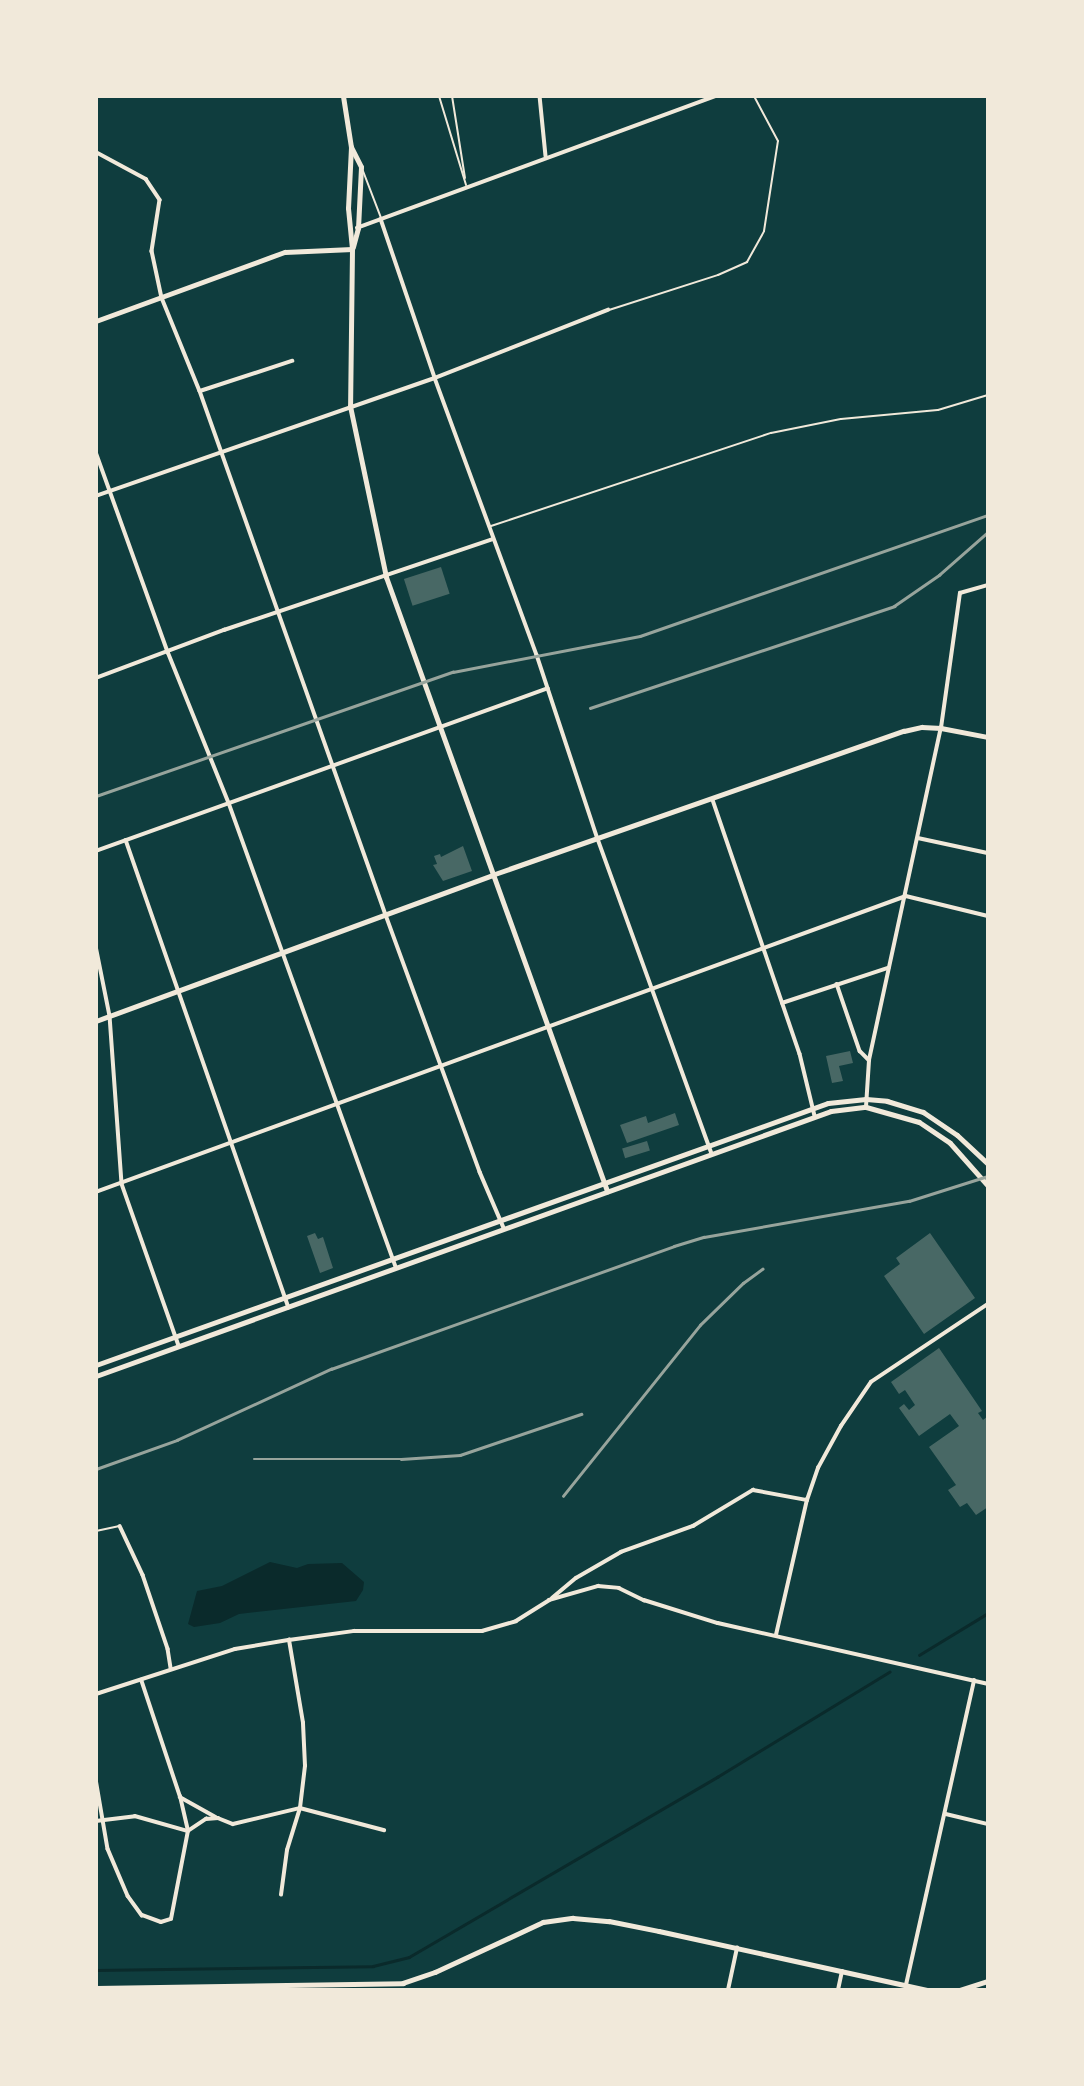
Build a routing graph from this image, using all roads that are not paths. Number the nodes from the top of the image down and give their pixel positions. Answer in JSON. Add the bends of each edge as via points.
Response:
{"nodes":[{"id":1,"x":343,"y":96,"type":"edge"},
{"id":2,"x":439,"y":96,"type":"edge"},
{"id":3,"x":452,"y":96,"type":"edge"},
{"id":4,"x":540,"y":96,"type":"edge"},
{"id":5,"x":716,"y":96,"type":"edge"},
{"id":6,"x":754,"y":96,"type":"edge"},
{"id":7,"x":351,"y":147,"type":"junction"},
{"id":8,"x":96,"y":152,"type":"edge"},
{"id":9,"x":547,"y":156,"type":"junction"},
{"id":10,"x":361,"y":167,"type":"junction"},
{"id":11,"x":467,"y":186,"type":"junction"},
{"id":12,"x":381,"y":219,"type":"junction"},
{"id":13,"x":358,"y":228,"type":"junction"},
{"id":14,"x":349,"y":233,"type":"junction"},
{"id":15,"x":352,"y":248,"type":"junction"},
{"id":16,"x":162,"y":298,"type":"junction"},
{"id":17,"x":608,"y":310,"type":"joint"},
{"id":18,"x":96,"y":321,"type":"edge"},
{"id":19,"x":292,"y":361,"type":"dead end"},
{"id":20,"x":435,"y":378,"type":"junction"},
{"id":21,"x":200,"y":391,"type":"junction"},
{"id":22,"x":988,"y":396,"type":"edge"},
{"id":23,"x":350,"y":406,"type":"junction"},
{"id":24,"x":96,"y":452,"type":"edge"},
{"id":25,"x":220,"y":453,"type":"junction"},
{"id":26,"x":109,"y":491,"type":"junction"},
{"id":27,"x":96,"y":496,"type":"edge"},
{"id":28,"x":490,"y":527,"type":"junction"},
{"id":29,"x":493,"y":539,"type":"junction"},
{"id":30,"x":386,"y":576,"type":"junction"},
{"id":31,"x":988,"y":585,"type":"edge"},
{"id":32,"x":278,"y":612,"type":"junction"},
{"id":33,"x":168,"y":652,"type":"junction"},
{"id":34,"x":96,"y":678,"type":"edge"},
{"id":35,"x":548,"y":688,"type":"junction"},
{"id":36,"x":439,"y":726,"type":"junction"},
{"id":37,"x":941,"y":728,"type":"junction"},
{"id":38,"x":988,"y":737,"type":"edge"},
{"id":39,"x":334,"y":765,"type":"junction"},
{"id":40,"x":713,"y":800,"type":"junction"},
{"id":41,"x":229,"y":803,"type":"junction"},
{"id":42,"x":918,"y":838,"type":"junction"},
{"id":43,"x":598,"y":839,"type":"junction"},
{"id":44,"x":127,"y":840,"type":"junction"},
{"id":45,"x":96,"y":851,"type":"edge"},
{"id":46,"x":988,"y":853,"type":"edge"},
{"id":47,"x":492,"y":875,"type":"junction"},
{"id":48,"x":906,"y":896,"type":"junction"},
{"id":49,"x":386,"y":915,"type":"junction"},
{"id":50,"x":988,"y":916,"type":"edge"},
{"id":51,"x":96,"y":946,"type":"edge"},
{"id":52,"x":765,"y":950,"type":"junction"},
{"id":53,"x":282,"y":953,"type":"junction"},
{"id":54,"x":888,"y":968,"type":"junction"},
{"id":55,"x":837,"y":984,"type":"junction"},
{"id":56,"x":177,"y":990,"type":"junction"},
{"id":57,"x":653,"y":991,"type":"junction"},
{"id":58,"x":782,"y":1003,"type":"junction"},
{"id":59,"x":110,"y":1016,"type":"junction"},
{"id":60,"x":96,"y":1021,"type":"edge"},
{"id":61,"x":549,"y":1028,"type":"junction"},
{"id":62,"x":869,"y":1060,"type":"junction"},
{"id":63,"x":443,"y":1067,"type":"junction"},
{"id":64,"x":866,"y":1098,"type":"junction"},
{"id":65,"x":338,"y":1105,"type":"junction"},
{"id":66,"x":866,"y":1107,"type":"junction"},
{"id":67,"x":813,"y":1108,"type":"junction"},
{"id":68,"x":815,"y":1116,"type":"junction"},
{"id":69,"x":232,"y":1143,"type":"junction"},
{"id":70,"x":709,"y":1145,"type":"junction"},
{"id":71,"x":712,"y":1154,"type":"junction"},
{"id":72,"x":988,"y":1164,"type":"edge"},
{"id":73,"x":122,"y":1184,"type":"junction"},
{"id":74,"x":605,"y":1184,"type":"junction"},
{"id":75,"x":987,"y":1185,"type":"edge"},
{"id":76,"x":607,"y":1191,"type":"junction"},
{"id":77,"x":96,"y":1192,"type":"edge"},
{"id":78,"x":501,"y":1220,"type":"junction"},
{"id":79,"x":504,"y":1228,"type":"junction"},
{"id":80,"x":393,"y":1258,"type":"junction"},
{"id":81,"x":396,"y":1267,"type":"junction"},
{"id":82,"x":285,"y":1298,"type":"junction"},
{"id":83,"x":988,"y":1304,"type":"edge"},
{"id":84,"x":289,"y":1307,"type":"junction"},
{"id":85,"x":175,"y":1336,"type":"junction"},
{"id":86,"x":179,"y":1346,"type":"junction"},
{"id":87,"x":96,"y":1365,"type":"edge"},
{"id":88,"x":96,"y":1376,"type":"edge"},
{"id":89,"x":807,"y":1500,"type":"junction"},
{"id":90,"x":120,"y":1526,"type":"joint"},
{"id":91,"x":96,"y":1531,"type":"edge"},
{"id":92,"x":549,"y":1600,"type":"junction"},
{"id":93,"x":776,"y":1635,"type":"junction"},
{"id":94,"x":289,"y":1640,"type":"junction"},
{"id":95,"x":171,"y":1669,"type":"junction"},
{"id":96,"x":141,"y":1680,"type":"junction"},
{"id":97,"x":974,"y":1681,"type":"junction"},
{"id":98,"x":988,"y":1684,"type":"edge"},
{"id":99,"x":96,"y":1694,"type":"edge"},
{"id":100,"x":96,"y":1779,"type":"edge"},
{"id":101,"x":180,"y":1797,"type":"junction"},
{"id":102,"x":300,"y":1808,"type":"junction"},
{"id":103,"x":945,"y":1813,"type":"junction"},
{"id":104,"x":218,"y":1818,"type":"junction"},
{"id":105,"x":103,"y":1820,"type":"junction"},
{"id":106,"x":96,"y":1821,"type":"edge"},
{"id":107,"x":988,"y":1824,"type":"edge"},
{"id":108,"x":384,"y":1830,"type":"dead end"},
{"id":109,"x":188,"y":1831,"type":"junction"},
{"id":110,"x":281,"y":1895,"type":"dead end"},
{"id":111,"x":737,"y":1948,"type":"junction"},
{"id":112,"x":842,"y":1970,"type":"junction"},
{"id":113,"x":988,"y":1981,"type":"edge"},
{"id":114,"x":906,"y":1985,"type":"junction"},
{"id":115,"x":96,"y":1988,"type":"edge"},
{"id":116,"x":728,"y":1990,"type":"edge"},
{"id":117,"x":838,"y":1990,"type":"edge"},
{"id":118,"x":927,"y":1990,"type":"edge"},
{"id":119,"x":960,"y":1990,"type":"edge"}],
"edges":[{"from":1,"to":7,"type":"main road"},
{"from":2,"to":11,"type":"lane"},
{"from":3,"to":11,"type":"lane"},
{"from":4,"to":9,"type":"street"},
{"from":5,"to":9,"type":"street"},
{"from":6,"to":17,"type":"lane","via":[[778,141],[764,231],[747,262]]},
{"from":7,"to":10,"type":"main road"},
{"from":7,"to":14,"type":"main road"},
{"from":8,"to":16,"type":"street","via":[[131,169],[156,190],[160,200],[152,251]]},
{"from":9,"to":11,"type":"street"},
{"from":10,"to":12,"type":"lane"},
{"from":10,"to":13,"type":"main road"},
{"from":11,"to":12,"type":"street"},
{"from":12,"to":13,"type":"street"},
{"from":12,"to":20,"type":"street"},
{"from":13,"to":14,"type":"street"},
{"from":13,"to":15,"type":"main road"},
{"from":14,"to":15,"type":"main road"},
{"from":15,"to":16,"type":"street","via":[[285,252]]},
{"from":15,"to":23,"type":"main road"},
{"from":16,"to":18,"type":"street"},
{"from":16,"to":21,"type":"street"},
{"from":17,"to":20,"type":"street"},
{"from":19,"to":21,"type":"street"},
{"from":20,"to":23,"type":"street"},
{"from":20,"to":28,"type":"street"},
{"from":21,"to":25,"type":"street"},
{"from":22,"to":28,"type":"lane","via":[[938,410],[841,419],[771,433]]},
{"from":23,"to":25,"type":"street"},
{"from":23,"to":30,"type":"main road"},
{"from":24,"to":26,"type":"street"},
{"from":25,"to":26,"type":"street"},
{"from":25,"to":32,"type":"street"},
{"from":26,"to":27,"type":"street"},
{"from":26,"to":33,"type":"street"},
{"from":28,"to":29,"type":"street"},
{"from":29,"to":30,"type":"street"},
{"from":29,"to":35,"type":"street"},
{"from":30,"to":32,"type":"street"},
{"from":30,"to":36,"type":"main road"},
{"from":31,"to":37,"type":"street","via":[[960,593]]},
{"from":32,"to":33,"type":"street"},
{"from":32,"to":39,"type":"street"},
{"from":33,"to":34,"type":"street"},
{"from":33,"to":41,"type":"street"},
{"from":35,"to":36,"type":"street"},
{"from":35,"to":43,"type":"street"},
{"from":36,"to":39,"type":"street"},
{"from":36,"to":47,"type":"main road"},
{"from":37,"to":38,"type":"street"},
{"from":37,"to":40,"type":"street","via":[[904,731]]},
{"from":37,"to":42,"type":"street"},
{"from":39,"to":41,"type":"street"},
{"from":39,"to":49,"type":"street"},
{"from":40,"to":43,"type":"street"},
{"from":40,"to":52,"type":"street"},
{"from":41,"to":44,"type":"street"},
{"from":41,"to":53,"type":"street"},
{"from":42,"to":46,"type":"street"},
{"from":42,"to":48,"type":"street"},
{"from":43,"to":47,"type":"street"},
{"from":43,"to":57,"type":"street"},
{"from":44,"to":45,"type":"street"},
{"from":44,"to":56,"type":"street"},
{"from":47,"to":49,"type":"street"},
{"from":47,"to":61,"type":"main road"},
{"from":48,"to":50,"type":"street"},
{"from":48,"to":52,"type":"street"},
{"from":48,"to":54,"type":"street"},
{"from":49,"to":53,"type":"street"},
{"from":49,"to":63,"type":"street"},
{"from":51,"to":59,"type":"street"},
{"from":52,"to":57,"type":"street"},
{"from":52,"to":58,"type":"street"},
{"from":53,"to":56,"type":"street"},
{"from":53,"to":65,"type":"street"},
{"from":54,"to":55,"type":"street"},
{"from":54,"to":62,"type":"street"},
{"from":55,"to":58,"type":"street"},
{"from":55,"to":62,"type":"street","via":[[860,1051]]},
{"from":56,"to":59,"type":"street"},
{"from":56,"to":69,"type":"street"},
{"from":57,"to":61,"type":"street"},
{"from":57,"to":70,"type":"street"},
{"from":58,"to":67,"type":"street"},
{"from":59,"to":60,"type":"street"},
{"from":59,"to":73,"type":"street"},
{"from":61,"to":63,"type":"street"},
{"from":61,"to":74,"type":"main road"},
{"from":62,"to":64,"type":"street"},
{"from":63,"to":65,"type":"street"},
{"from":63,"to":78,"type":"street"},
{"from":64,"to":66,"type":"street"},
{"from":64,"to":67,"type":"main road"},
{"from":64,"to":72,"type":"main road","via":[[923,1112]]},
{"from":65,"to":69,"type":"street"},
{"from":65,"to":80,"type":"street"},
{"from":66,"to":68,"type":"main road"},
{"from":66,"to":75,"type":"main road","via":[[919,1122],[950,1143]]},
{"from":67,"to":68,"type":"street"},
{"from":67,"to":70,"type":"main road"},
{"from":68,"to":71,"type":"main road"},
{"from":69,"to":73,"type":"street"},
{"from":69,"to":82,"type":"street"},
{"from":70,"to":71,"type":"street"},
{"from":70,"to":74,"type":"main road"},
{"from":71,"to":76,"type":"main road"},
{"from":73,"to":77,"type":"street"},
{"from":73,"to":85,"type":"street"},
{"from":74,"to":76,"type":"main road"},
{"from":74,"to":78,"type":"main road"},
{"from":76,"to":79,"type":"main road"},
{"from":78,"to":79,"type":"street"},
{"from":78,"to":80,"type":"main road"},
{"from":79,"to":81,"type":"main road"},
{"from":80,"to":81,"type":"street"},
{"from":80,"to":82,"type":"main road"},
{"from":81,"to":84,"type":"main road"},
{"from":82,"to":84,"type":"street"},
{"from":82,"to":85,"type":"main road"},
{"from":83,"to":89,"type":"street","via":[[871,1382],[835,1436]]},
{"from":84,"to":86,"type":"main road"},
{"from":85,"to":86,"type":"street"},
{"from":85,"to":87,"type":"main road"},
{"from":86,"to":88,"type":"main road"},
{"from":89,"to":92,"type":"street","via":[[753,1490],[693,1526],[621,1552]]},
{"from":89,"to":93,"type":"street"},
{"from":90,"to":91,"type":"lane"},
{"from":90,"to":95,"type":"street","via":[[143,1575]]},
{"from":92,"to":93,"type":"street","via":[[598,1586],[619,1588],[676,1611]]},
{"from":92,"to":94,"type":"street","via":[[516,1621],[482,1631],[354,1631]]},
{"from":93,"to":97,"type":"street"},
{"from":94,"to":95,"type":"street","via":[[235,1649]]},
{"from":94,"to":102,"type":"street","via":[[303,1723],[305,1766]]},
{"from":95,"to":96,"type":"street"},
{"from":96,"to":99,"type":"street"},
{"from":96,"to":101,"type":"street"},
{"from":97,"to":98,"type":"street"},
{"from":97,"to":103,"type":"street"},
{"from":100,"to":105,"type":"street"},
{"from":101,"to":104,"type":"street"},
{"from":101,"to":109,"type":"street"},
{"from":102,"to":104,"type":"street","via":[[233,1824]]},
{"from":102,"to":108,"type":"street"},
{"from":102,"to":110,"type":"street","via":[[287,1850]]},
{"from":103,"to":107,"type":"street"},
{"from":103,"to":114,"type":"street"},
{"from":104,"to":109,"type":"street","via":[[206,1819]]},
{"from":105,"to":106,"type":"street"},
{"from":105,"to":109,"type":"street","via":[[135,1816]]},
{"from":105,"to":109,"type":"street","via":[[112,1861],[128,1896],[142,1915],[161,1922],[171,1919]]},
{"from":111,"to":112,"type":"street"},
{"from":111,"to":115,"type":"street","via":[[609,1920],[573,1918],[543,1922],[403,1983]]},
{"from":111,"to":116,"type":"street"},
{"from":112,"to":114,"type":"street"},
{"from":112,"to":117,"type":"street"},
{"from":113,"to":119,"type":"street"},
{"from":114,"to":118,"type":"street"}]}
